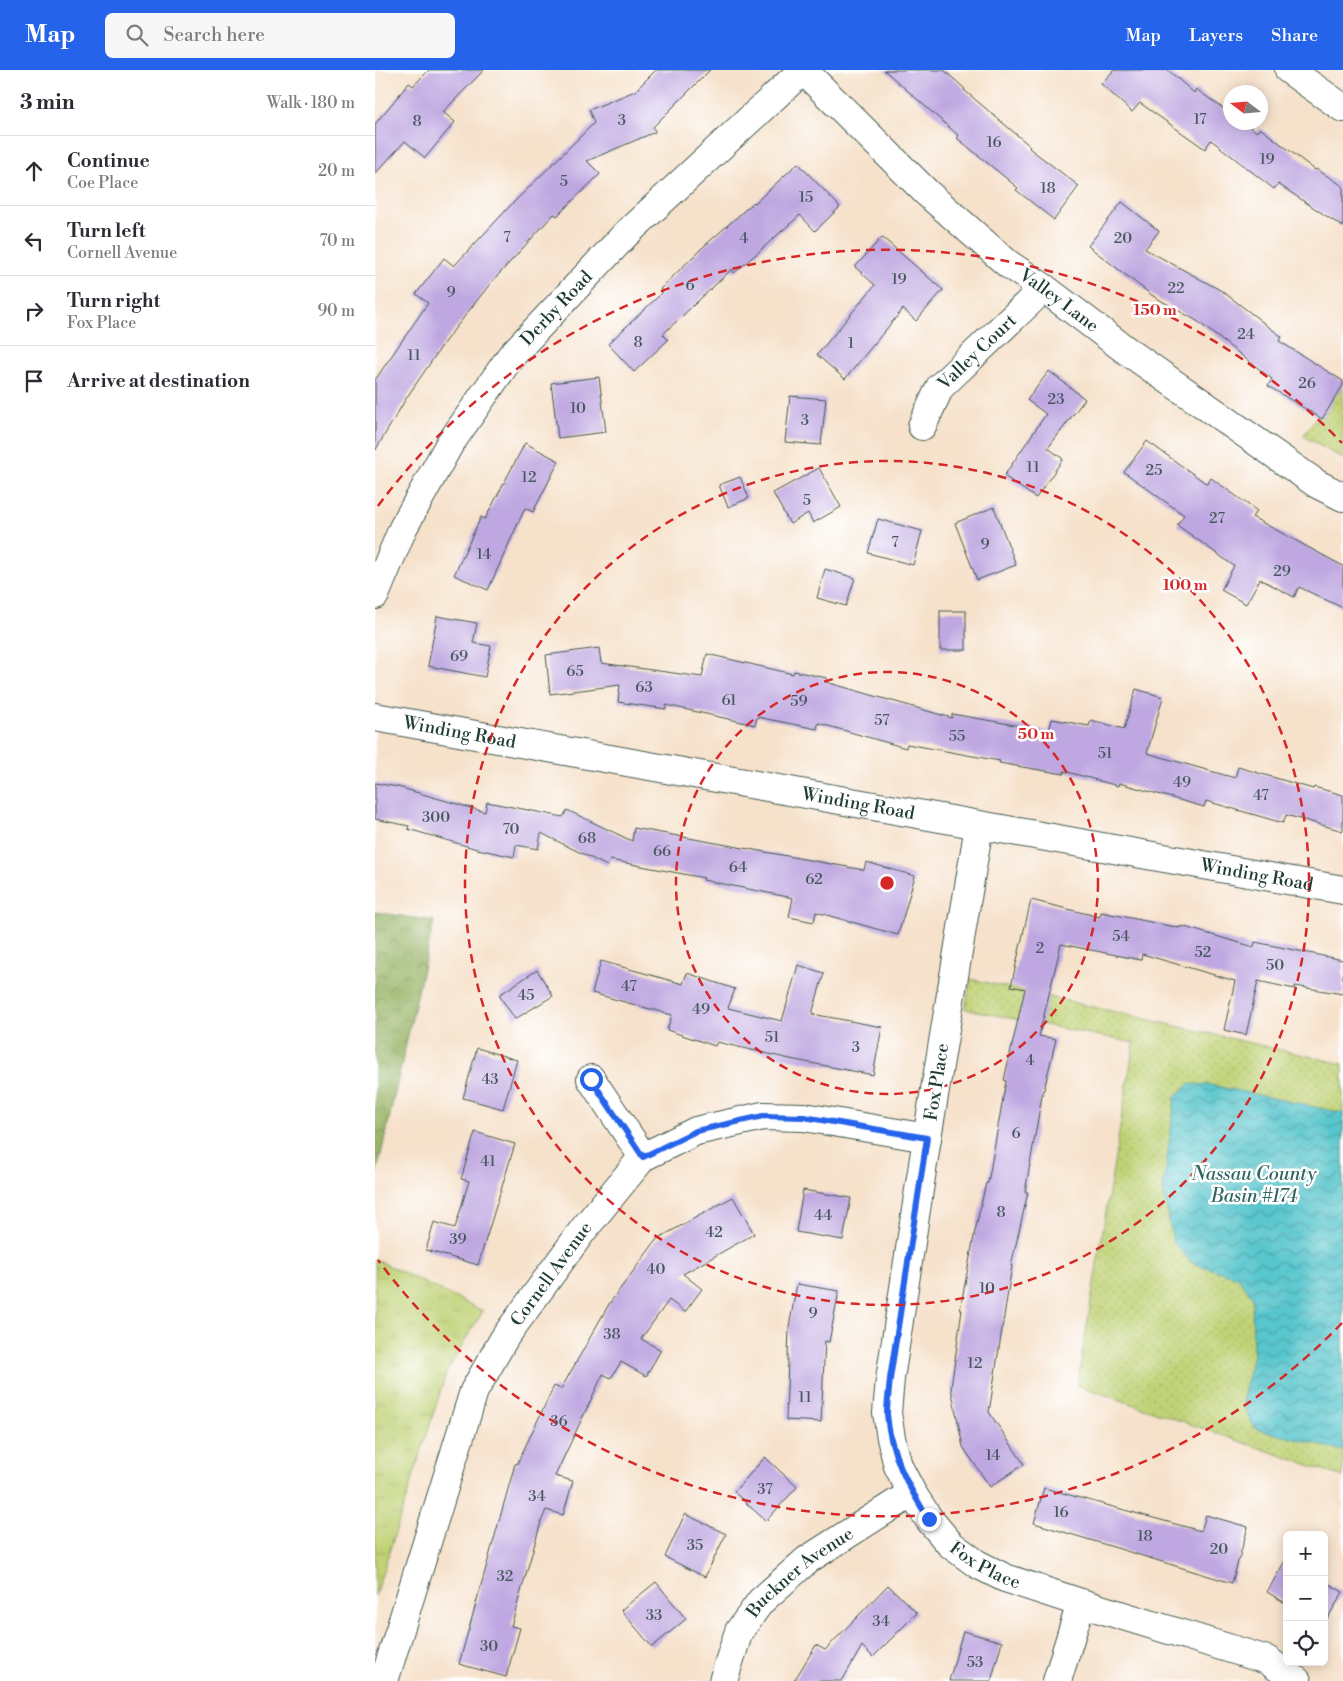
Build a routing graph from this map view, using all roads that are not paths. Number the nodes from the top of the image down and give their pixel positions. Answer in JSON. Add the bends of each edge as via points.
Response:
{"nodes":[{"id":1,"x":803,"y":70,"type":"edge"},
{"id":2,"x":1289,"y":70,"type":"edge"},
{"id":3,"x":1343,"y":108,"type":"edge"},
{"id":4,"x":1044,"y":288,"type":"junction"},
{"id":5,"x":922,"y":426,"type":"dead end"},
{"id":6,"x":1343,"y":497,"type":"edge"},
{"id":7,"x":375,"y":595,"type":"edge"},
{"id":8,"x":375,"y":717,"type":"edge"},
{"id":9,"x":979,"y":826,"type":"junction"},
{"id":10,"x":1343,"y":890,"type":"edge"},
{"id":11,"x":591,"y":1079,"type":"dead end"},
{"id":12,"x":927,"y":1138,"type":"junction"},
{"id":13,"x":643,"y":1157,"type":"junction"},
{"id":14,"x":912,"y":1493,"type":"junction"},
{"id":15,"x":1081,"y":1603,"type":"junction"},
{"id":16,"x":384,"y":1681,"type":"edge"},
{"id":17,"x":723,"y":1681,"type":"edge"},
{"id":18,"x":1057,"y":1681,"type":"edge"},
{"id":19,"x":1297,"y":1681,"type":"edge"}],
"edges":[{"from":1,"to":4,"type":"street","name":"Valley Lane","via":[[927,193],[1008,264]]},
{"from":1,"to":7,"type":"street","name":"Derby Road","via":[[626,234],[511,356],[449,445],[403,528]]},
{"from":2,"to":3,"type":"street"},
{"from":4,"to":5,"type":"street","name":"Valley Court","via":[[940,387]]},
{"from":4,"to":6,"type":"street","name":"Valley Lane","via":[[1123,348],[1317,484]]},
{"from":8,"to":9,"type":"street","name":"Winding Road"},
{"from":9,"to":10,"type":"street","name":"Winding Road"},
{"from":9,"to":12,"type":"street","name":"Fox Place"},
{"from":11,"to":13,"type":"street"},
{"from":12,"to":13,"type":"street","name":"Cornell Avenue","via":[[804,1117],[763,1116],[696,1131]]},
{"from":12,"to":14,"type":"street","name":"Fox Place","via":[[887,1414],[898,1466]]},
{"from":13,"to":16,"type":"street","name":"Cornell Avenue","via":[[583,1230],[505,1337],[474,1391]]},
{"from":14,"to":15,"type":"street","name":"Fox Place","via":[[950,1544],[977,1564],[1005,1578]]},
{"from":14,"to":17,"type":"street","name":"Buckner Avenue","via":[[807,1560],[761,1601],[739,1631]]},
{"from":15,"to":18,"type":"street"},
{"from":15,"to":19,"type":"street","name":"Fox Place","via":[[1267,1660]]}]}
